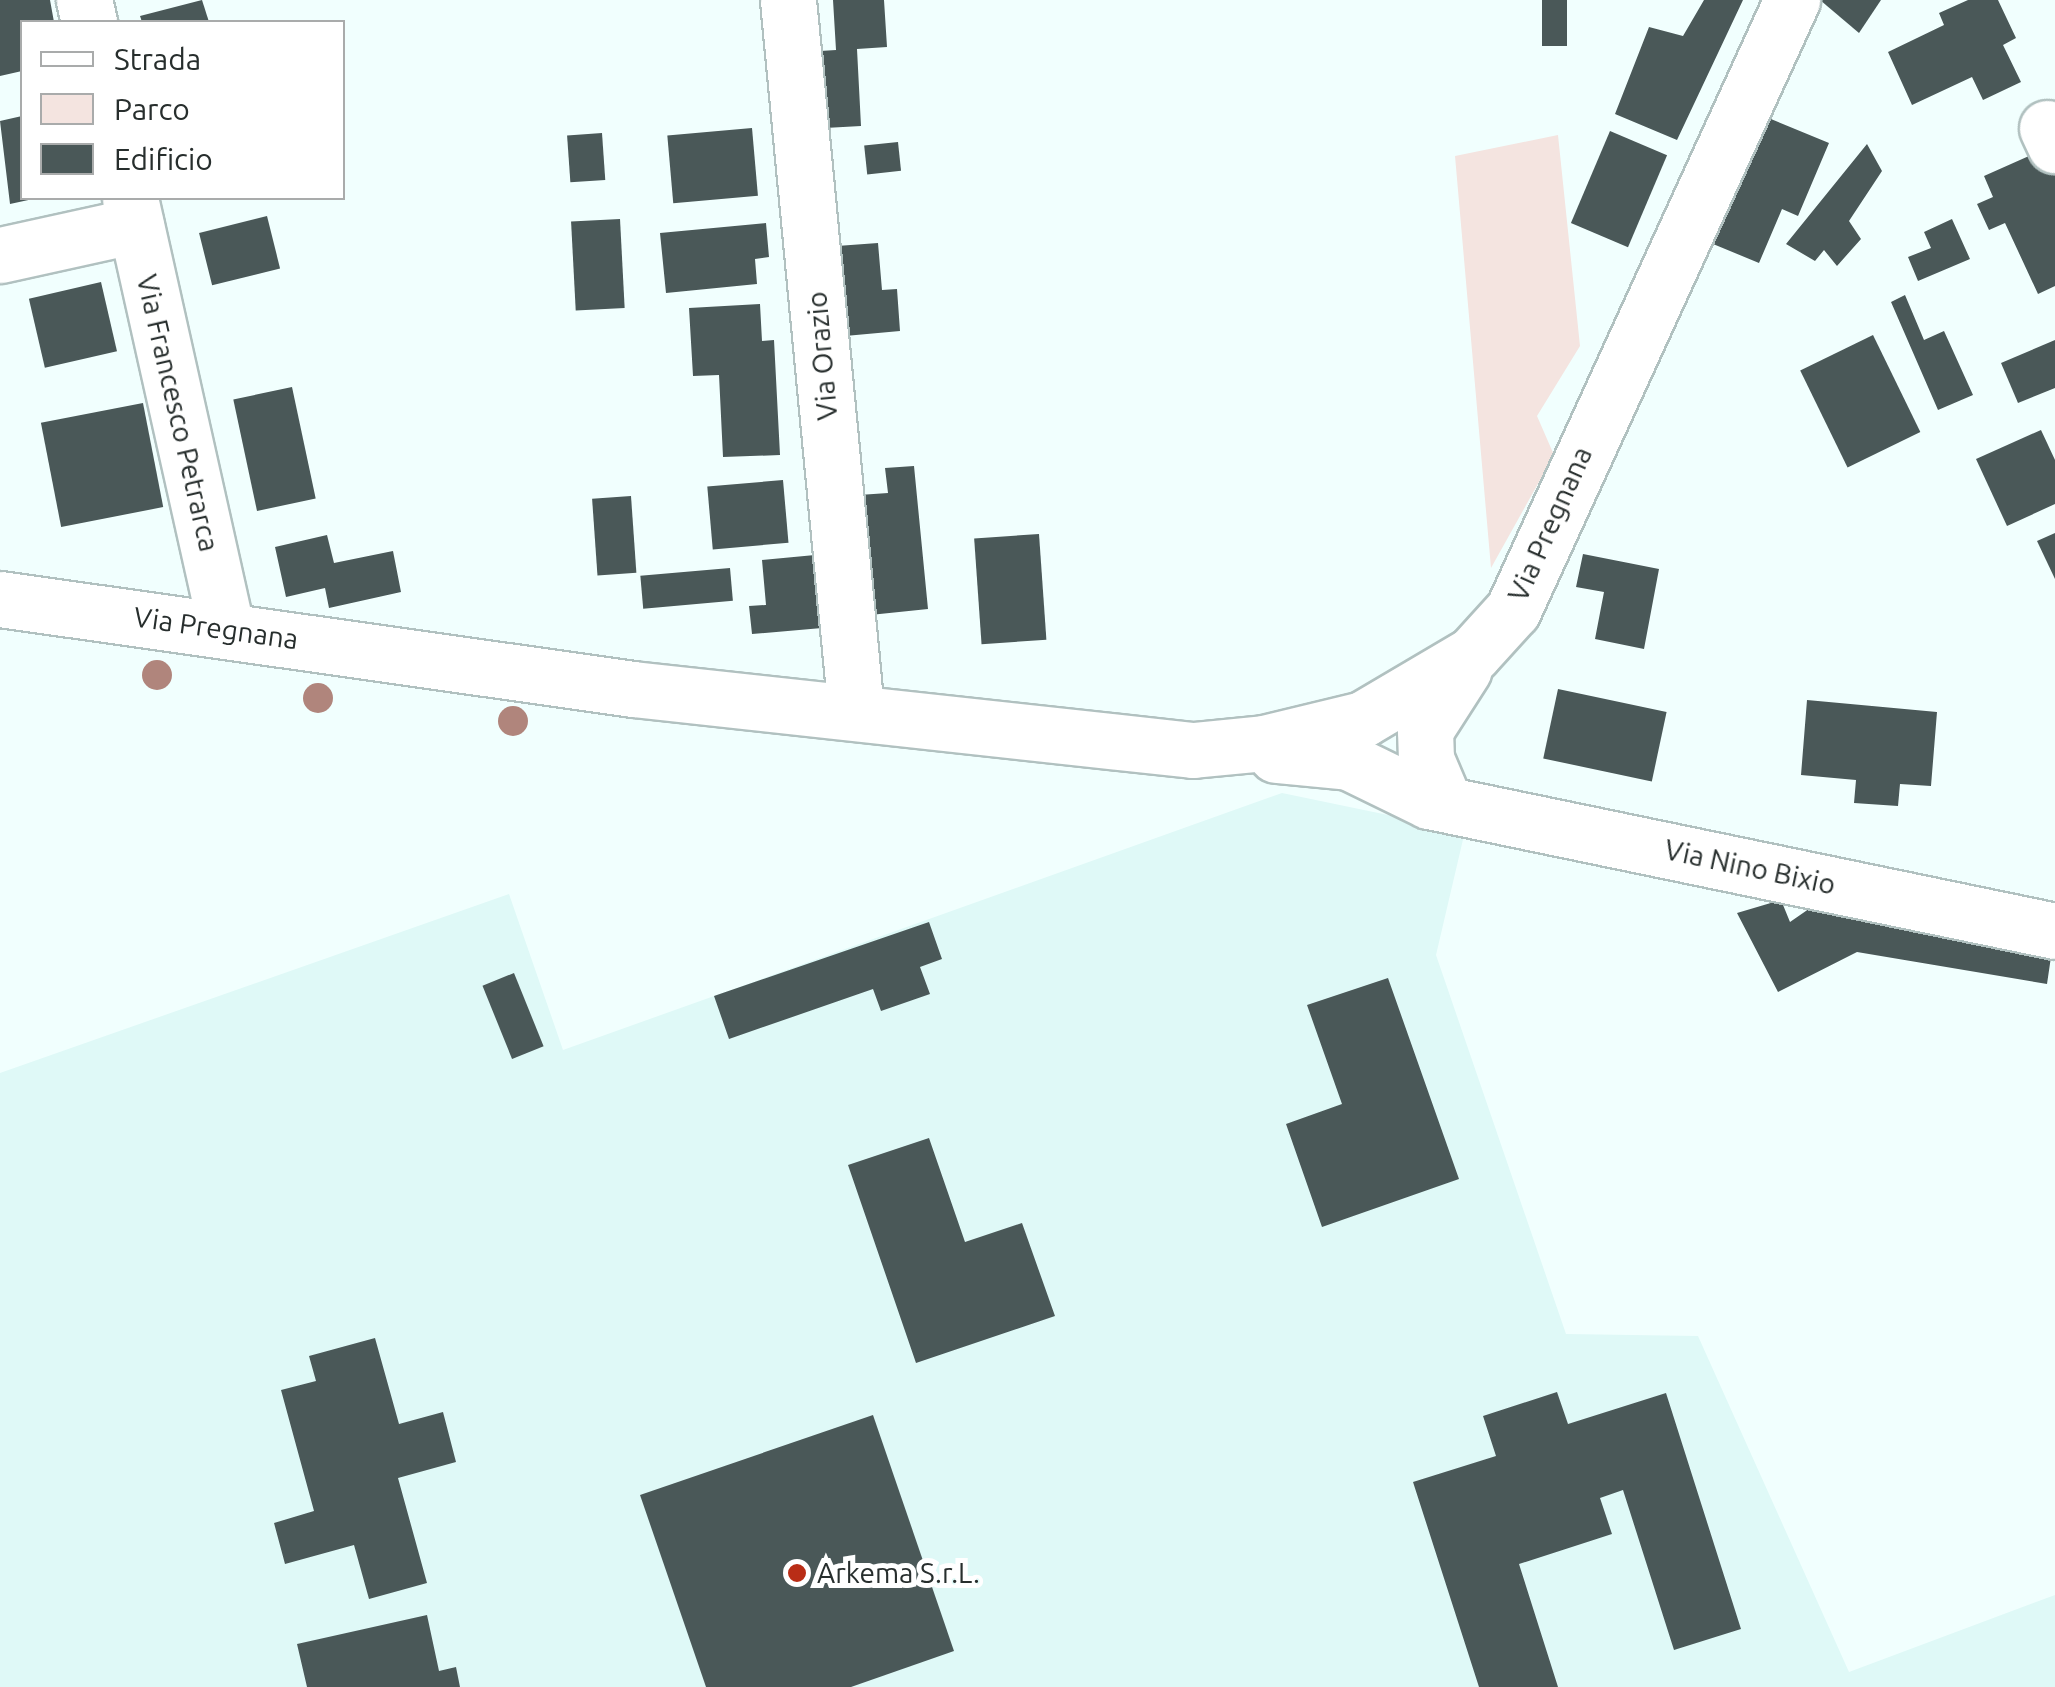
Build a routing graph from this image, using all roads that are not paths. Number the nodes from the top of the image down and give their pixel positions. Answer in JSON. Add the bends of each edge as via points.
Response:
{"nodes":[{"id":1,"x":788,"y":0,"type":"edge"},
{"id":2,"x":1792,"y":0,"type":"edge"},
{"id":3,"x":133,"y":212,"type":"edge"},
{"id":4,"x":0,"y":255,"type":"edge"},
{"id":5,"x":0,"y":599,"type":"edge"},
{"id":6,"x":226,"y":629,"type":"junction"},
{"id":7,"x":1473,"y":654,"type":"junction"},
{"id":8,"x":844,"y":711,"type":"junction"},
{"id":9,"x":1193,"y":750,"type":"junction"},
{"id":10,"x":1444,"y":804,"type":"junction"},
{"id":11,"x":2055,"y":930,"type":"edge"}],
"edges":[{"from":1,"to":8,"type":"street","name":"Via Orazio"},
{"from":2,"to":7,"type":"street","name":"Via Pregnana","via":[[1513,610]]},
{"from":3,"to":4,"type":"street"},
{"from":3,"to":6,"type":"street","name":"Via Francesco Petrarca"},
{"from":5,"to":6,"type":"street","name":"Via Pregnana"},
{"from":6,"to":8,"type":"street","name":"Via Pregnana","via":[[586,671]]},
{"from":7,"to":9,"type":"street","name":"Via Pregnana","via":[[1363,719],[1264,743]]},
{"from":7,"to":10,"type":"street","via":[[1424,730],[1426,759]]},
{"from":8,"to":9,"type":"street","name":"Via Pregnana"},
{"from":9,"to":10,"type":"street","name":"Via Nino Bixio","via":[[1333,758]]},
{"from":10,"to":11,"type":"street","name":"Via Nino Bixio"}]}
